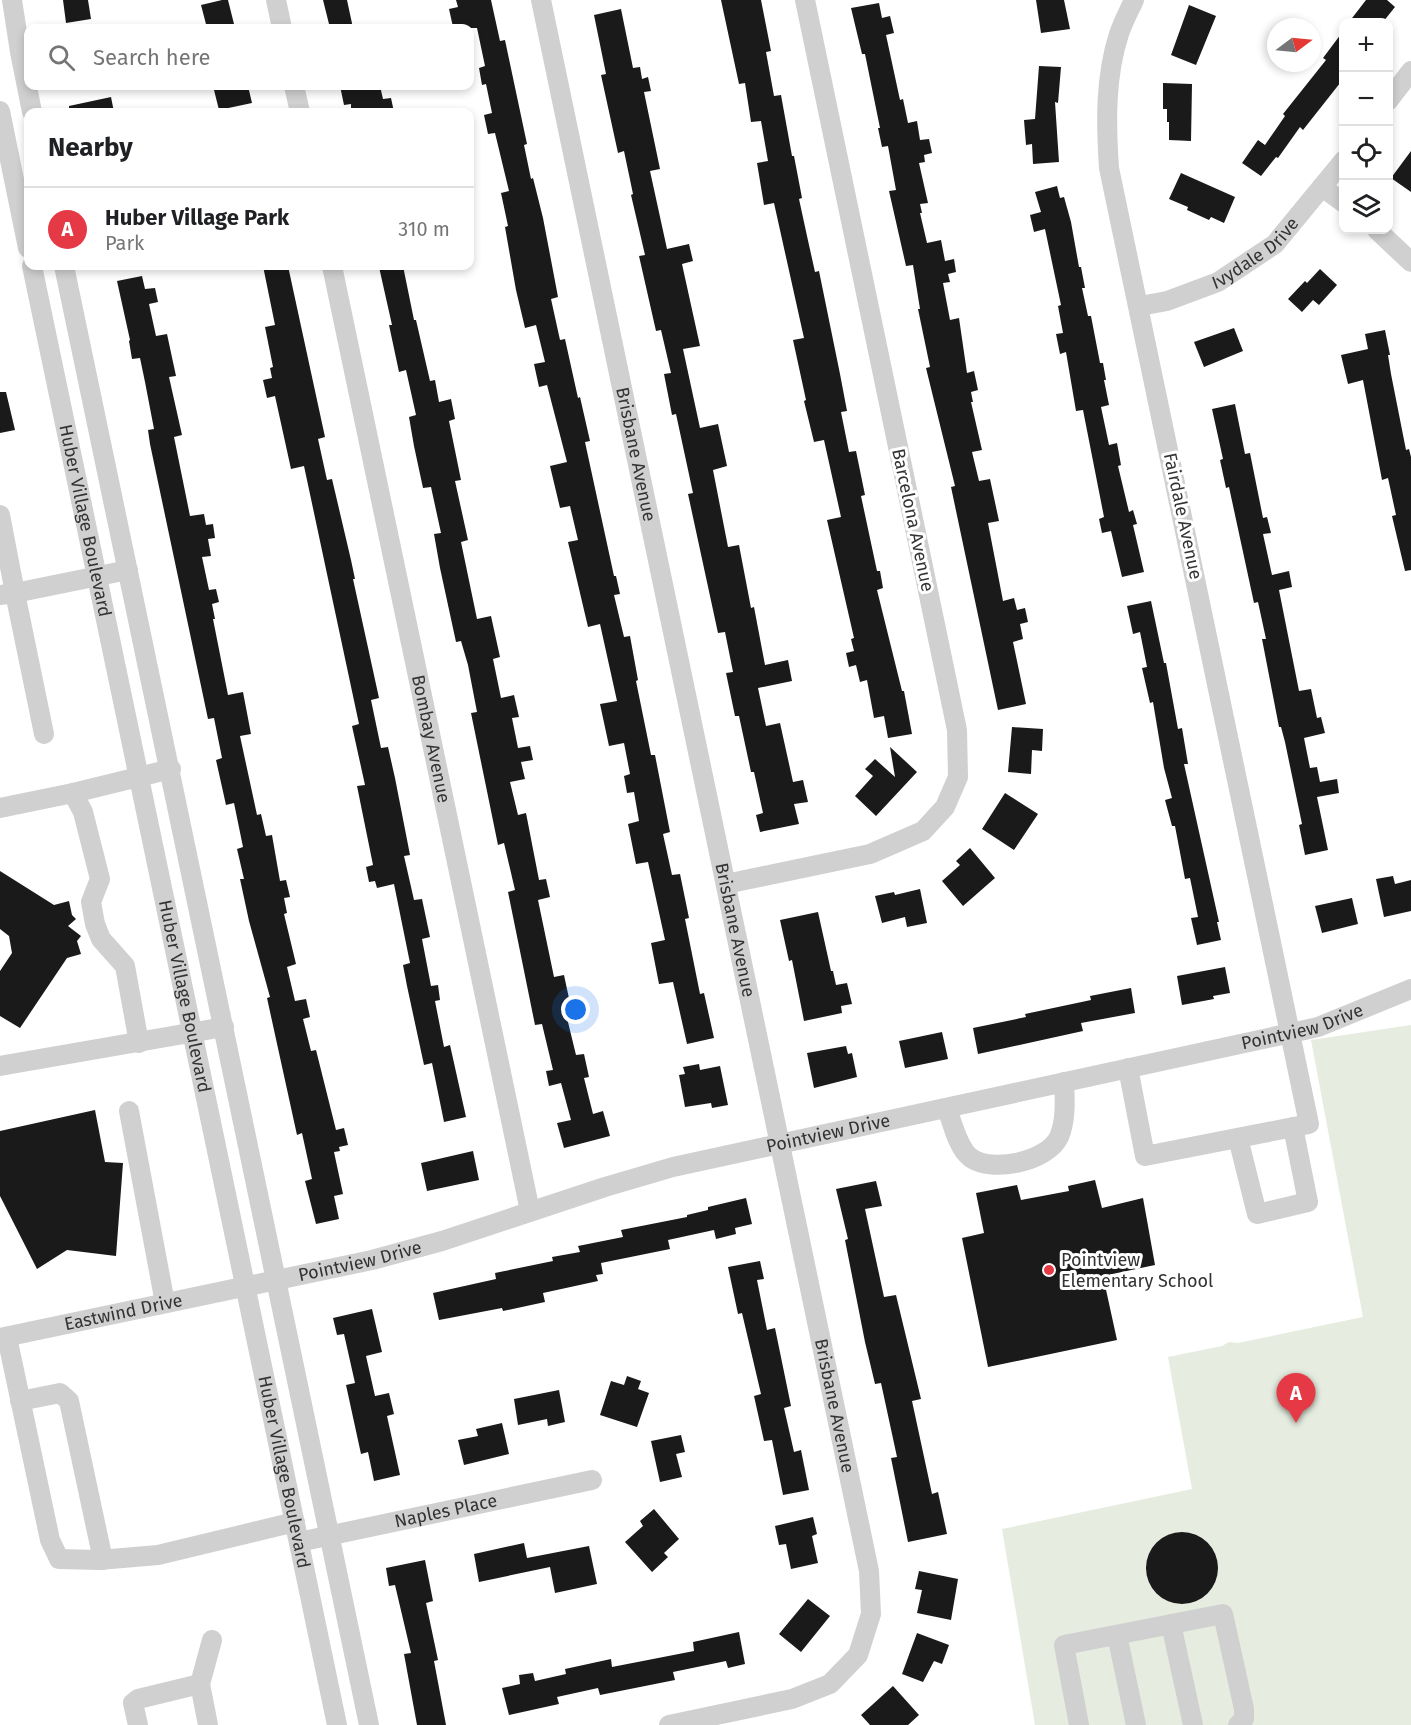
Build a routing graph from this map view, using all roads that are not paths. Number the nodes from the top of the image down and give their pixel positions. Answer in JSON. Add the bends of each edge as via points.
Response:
{"nodes":[{"id":1,"x":12,"y":0,"type":"edge"},
{"id":2,"x":276,"y":0,"type":"edge"},
{"id":3,"x":541,"y":0,"type":"edge"},
{"id":4,"x":805,"y":0,"type":"edge"},
{"id":5,"x":1134,"y":0,"type":"edge"},
{"id":6,"x":281,"y":24,"type":"edge"},
{"id":7,"x":1411,"y":71,"type":"edge"},
{"id":8,"x":24,"y":72,"type":"edge"},
{"id":9,"x":28,"y":90,"type":"edge"},
{"id":10,"x":295,"y":90,"type":"edge"},
{"id":11,"x":1393,"y":96,"type":"edge"},
{"id":12,"x":31,"y":108,"type":"edge"},
{"id":13,"x":299,"y":108,"type":"edge"},
{"id":14,"x":0,"y":111,"type":"edge"},
{"id":15,"x":1339,"y":166,"type":"edge"},
{"id":16,"x":15,"y":187,"type":"edge"},
{"id":17,"x":1323,"y":187,"type":"junction"},
{"id":18,"x":1339,"y":199,"type":"edge"},
{"id":19,"x":24,"y":229,"type":"edge"},
{"id":20,"x":1381,"y":234,"type":"edge"},
{"id":21,"x":1411,"y":262,"type":"edge"},
{"id":22,"x":33,"y":270,"type":"edge"},
{"id":23,"x":65,"y":270,"type":"edge"},
{"id":24,"x":333,"y":270,"type":"edge"},
{"id":25,"x":1140,"y":306,"type":"junction"},
{"id":26,"x":0,"y":515,"type":"edge"},
{"id":27,"x":128,"y":570,"type":"junction"},
{"id":28,"x":97,"y":576,"type":"junction"},
{"id":29,"x":8,"y":594,"type":"edge"},
{"id":30,"x":44,"y":734,"type":"dead end"},
{"id":31,"x":171,"y":769,"type":"junction"},
{"id":32,"x":140,"y":776,"type":"junction"},
{"id":33,"x":73,"y":793,"type":"junction"},
{"id":34,"x":0,"y":808,"type":"edge"},
{"id":35,"x":726,"y":884,"type":"junction"},
{"id":36,"x":1411,"y":989,"type":"edge"},
{"id":37,"x":224,"y":1027,"type":"junction"},
{"id":38,"x":194,"y":1033,"type":"junction"},
{"id":39,"x":1291,"y":1033,"type":"junction"},
{"id":40,"x":139,"y":1043,"type":"junction"},
{"id":41,"x":0,"y":1066,"type":"edge"},
{"id":42,"x":1128,"y":1068,"type":"junction"},
{"id":43,"x":1064,"y":1082,"type":"junction"},
{"id":44,"x":947,"y":1108,"type":"junction"},
{"id":45,"x":129,"y":1111,"type":"dead end"},
{"id":46,"x":1293,"y":1127,"type":"junction"},
{"id":47,"x":1238,"y":1138,"type":"junction"},
{"id":48,"x":780,"y":1143,"type":"junction"},
{"id":49,"x":530,"y":1211,"type":"junction"},
{"id":50,"x":277,"y":1280,"type":"junction"},
{"id":51,"x":246,"y":1286,"type":"junction"},
{"id":52,"x":165,"y":1303,"type":"junction"},
{"id":53,"x":3,"y":1337,"type":"edge"},
{"id":54,"x":20,"y":1401,"type":"junction"},
{"id":55,"x":592,"y":1480,"type":"dead end"},
{"id":56,"x":295,"y":1522,"type":"junction"},
{"id":57,"x":329,"y":1536,"type":"junction"},
{"id":58,"x":299,"y":1542,"type":"junction"},
{"id":59,"x":103,"y":1560,"type":"junction"},
{"id":60,"x":1171,"y":1624,"type":"junction"},
{"id":61,"x":1117,"y":1635,"type":"junction"},
{"id":62,"x":212,"y":1640,"type":"dead end"},
{"id":63,"x":200,"y":1684,"type":"junction"},
{"id":64,"x":138,"y":1725,"type":"edge"},
{"id":65,"x":208,"y":1725,"type":"edge"},
{"id":66,"x":337,"y":1725,"type":"edge"},
{"id":67,"x":369,"y":1725,"type":"edge"},
{"id":68,"x":669,"y":1725,"type":"edge"},
{"id":69,"x":1079,"y":1725,"type":"edge"},
{"id":70,"x":1136,"y":1725,"type":"edge"},
{"id":71,"x":1193,"y":1725,"type":"edge"},
{"id":72,"x":1238,"y":1725,"type":"edge"}],
"edges":[{"from":1,"to":8,"type":"street"},
{"from":2,"to":6,"type":"street"},
{"from":3,"to":35,"type":"street","name":"Brisbane Avenue"},
{"from":4,"to":35,"type":"street","name":"Barcelona Avenue","via":[[957,730],[958,777],[945,807],[923,831],[870,854]]},
{"from":5,"to":25,"type":"street","name":"Fairdale Avenue","via":[[1119,34],[1106,123],[1109,168]]},
{"from":7,"to":11,"type":"street"},
{"from":9,"to":12,"type":"street"},
{"from":10,"to":13,"type":"street"},
{"from":14,"to":16,"type":"street"},
{"from":15,"to":17,"type":"street","name":"Ivydale Drive"},
{"from":16,"to":19,"type":"street"},
{"from":17,"to":18,"type":"street"},
{"from":17,"to":25,"type":"street","name":"Ivydale Drive","via":[[1275,244],[1218,282],[1167,301]]},
{"from":20,"to":21,"type":"street"},
{"from":22,"to":28,"type":"street","name":"Huber Village Boulevard"},
{"from":23,"to":27,"type":"street","name":"Huber Village Boulevard"},
{"from":24,"to":49,"type":"street","name":"Bombay Avenue"},
{"from":25,"to":39,"type":"street","name":"Fairdale Avenue"},
{"from":26,"to":29,"type":"street"},
{"from":27,"to":28,"type":"street"},
{"from":27,"to":31,"type":"street","name":"Huber Village Boulevard"},
{"from":28,"to":29,"type":"street"},
{"from":28,"to":32,"type":"street","name":"Huber Village Boulevard"},
{"from":29,"to":30,"type":"street"},
{"from":31,"to":32,"type":"street"},
{"from":31,"to":37,"type":"street","name":"Huber Village Boulevard"},
{"from":32,"to":33,"type":"street"},
{"from":32,"to":38,"type":"street","name":"Huber Village Boulevard"},
{"from":33,"to":34,"type":"street"},
{"from":33,"to":40,"type":"street","via":[[83,812],[100,879],[92,902],[95,924],[102,939],[125,966]]},
{"from":35,"to":48,"type":"street","name":"Brisbane Avenue"},
{"from":36,"to":39,"type":"street","name":"Pointview Drive","via":[[1318,1027]]},
{"from":37,"to":38,"type":"street"},
{"from":37,"to":50,"type":"street","name":"Huber Village Boulevard"},
{"from":38,"to":40,"type":"street"},
{"from":38,"to":51,"type":"street","name":"Huber Village Boulevard"},
{"from":39,"to":42,"type":"street","name":"Pointview Drive"},
{"from":39,"to":46,"type":"street","name":"Fairdale Avenue","via":[[1309,1124]]},
{"from":40,"to":41,"type":"street"},
{"from":42,"to":43,"type":"street","name":"Pointview Drive"},
{"from":42,"to":47,"type":"street","via":[[1145,1156]]},
{"from":43,"to":44,"type":"street","name":"Pointview Drive"},
{"from":43,"to":44,"type":"street","via":[[1065,1113],[1058,1139],[1044,1154],[1020,1162],[991,1166],[970,1157],[957,1137]]},
{"from":44,"to":48,"type":"street","name":"Pointview Drive"},
{"from":45,"to":52,"type":"street"},
{"from":46,"to":47,"type":"street"},
{"from":46,"to":47,"type":"street","via":[[1308,1202],[1257,1214]]},
{"from":48,"to":49,"type":"street","name":"Pointview Drive","via":[[673,1167]]},
{"from":48,"to":68,"type":"street","name":"Brisbane Avenue","via":[[870,1571],[871,1614],[858,1655],[830,1684],[792,1699]]},
{"from":49,"to":50,"type":"street","name":"Pointview Drive","via":[[442,1241]]},
{"from":50,"to":51,"type":"street","name":"Pointview Drive"},
{"from":50,"to":57,"type":"street","name":"Huber Village Boulevard"},
{"from":51,"to":52,"type":"street","name":"Eastwind Drive"},
{"from":51,"to":56,"type":"street","name":"Huber Village Boulevard"},
{"from":52,"to":53,"type":"street","name":"Eastwind Drive"},
{"from":53,"to":54,"type":"street"},
{"from":54,"to":59,"type":"street","via":[[50,1540],[59,1559]]},
{"from":54,"to":59,"type":"street","via":[[60,1393],[69,1401]]},
{"from":55,"to":57,"type":"street","name":"Naples Place"},
{"from":56,"to":58,"type":"street","name":"Huber Village Boulevard"},
{"from":56,"to":59,"type":"street","via":[[159,1555]]},
{"from":57,"to":58,"type":"street","name":"Naples Place"},
{"from":57,"to":67,"type":"street","name":"Huber Village Boulevard"},
{"from":58,"to":66,"type":"street","name":"Huber Village Boulevard"},
{"from":60,"to":61,"type":"street"},
{"from":60,"to":71,"type":"street"},
{"from":60,"to":72,"type":"street","via":[[1223,1614],[1244,1709],[1244,1719]]},
{"from":61,"to":69,"type":"street","via":[[1064,1645]]},
{"from":61,"to":70,"type":"street"},
{"from":62,"to":63,"type":"street"},
{"from":63,"to":64,"type":"street","via":[[138,1699],[133,1703]]},
{"from":63,"to":65,"type":"street"}]}
